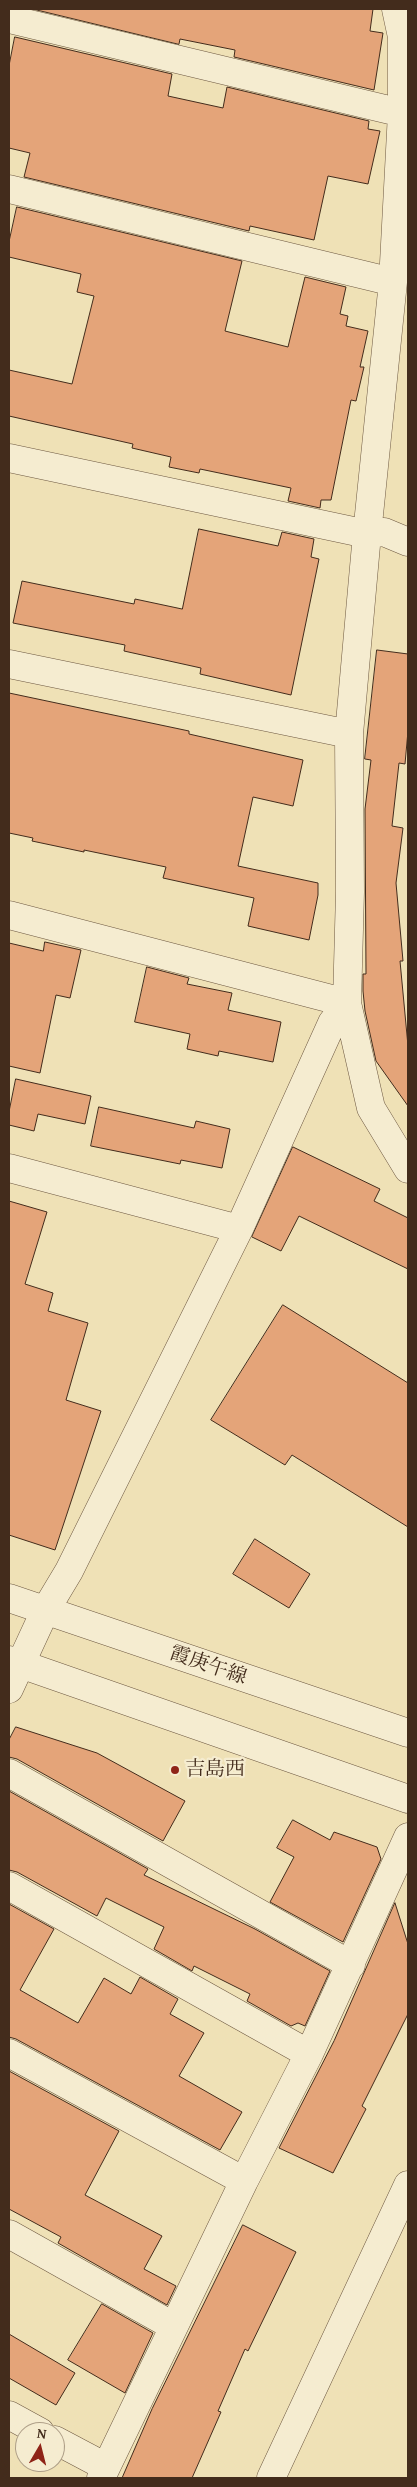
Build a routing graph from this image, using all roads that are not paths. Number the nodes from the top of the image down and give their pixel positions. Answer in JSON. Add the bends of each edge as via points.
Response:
{"nodes":[{"id":1,"x":396,"y":9,"type":"edge"},
{"id":2,"x":9,"y":19,"type":"edge"},
{"id":3,"x":402,"y":113,"type":"junction"},
{"id":4,"x":9,"y":188,"type":"edge"},
{"id":5,"x":393,"y":282,"type":"junction"},
{"id":6,"x":9,"y":458,"type":"edge"},
{"id":7,"x":367,"y":534,"type":"junction"},
{"id":8,"x":408,"y":542,"type":"edge"},
{"id":9,"x":9,"y":664,"type":"edge"},
{"id":10,"x":349,"y":734,"type":"junction"},
{"id":11,"x":9,"y":915,"type":"edge"},
{"id":12,"x":347,"y":1003,"type":"junction"},
{"id":13,"x":9,"y":1168,"type":"edge"},
{"id":14,"x":408,"y":1170,"type":"edge"},
{"id":15,"x":239,"y":1229,"type":"junction"},
{"id":16,"x":9,"y":1598,"type":"edge"},
{"id":17,"x":45,"y":1611,"type":"junction"},
{"id":18,"x":15,"y":1662,"type":"edge"},
{"id":19,"x":9,"y":1689,"type":"edge"},
{"id":20,"x":408,"y":1733,"type":"edge"},
{"id":21,"x":9,"y":1773,"type":"edge"},
{"id":22,"x":408,"y":1800,"type":"edge"},
{"id":23,"x":408,"y":1837,"type":"edge"},
{"id":24,"x":9,"y":1886,"type":"edge"},
{"id":25,"x":351,"y":1965,"type":"junction"},
{"id":26,"x":9,"y":2053,"type":"edge"},
{"id":27,"x":310,"y":2054,"type":"junction"},
{"id":28,"x":244,"y":2181,"type":"junction"},
{"id":29,"x":408,"y":2185,"type":"edge"},
{"id":30,"x":9,"y":2234,"type":"edge"},
{"id":31,"x":173,"y":2326,"type":"junction"},
{"id":32,"x":9,"y":2415,"type":"edge"},
{"id":33,"x":22,"y":2422,"type":"edge"},
{"id":34,"x":65,"y":2447,"type":"edge"},
{"id":35,"x":103,"y":2473,"type":"edge"},
{"id":36,"x":271,"y":2478,"type":"edge"}],
"edges":[{"from":1,"to":3,"type":"street","via":[[402,37]]},
{"from":2,"to":3,"type":"street"},
{"from":3,"to":5,"type":"street"},
{"from":4,"to":5,"type":"street"},
{"from":5,"to":7,"type":"street"},
{"from":6,"to":7,"type":"street"},
{"from":7,"to":8,"type":"street","via":[[384,532]]},
{"from":7,"to":10,"type":"street"},
{"from":9,"to":10,"type":"street"},
{"from":10,"to":12,"type":"street"},
{"from":11,"to":12,"type":"street"},
{"from":12,"to":14,"type":"street","via":[[372,1108]]},
{"from":12,"to":15,"type":"street","via":[[332,1023]]},
{"from":13,"to":15,"type":"street"},
{"from":15,"to":17,"type":"street","via":[[69,1571]]},
{"from":16,"to":17,"type":"street","name":"霞庚午線"},
{"from":17,"to":18,"type":"street"},
{"from":17,"to":20,"type":"street","name":"霞庚午線"},
{"from":18,"to":19,"type":"street"},
{"from":18,"to":22,"type":"street"},
{"from":21,"to":25,"type":"street"},
{"from":23,"to":25,"type":"street"},
{"from":24,"to":27,"type":"street"},
{"from":25,"to":27,"type":"street"},
{"from":26,"to":28,"type":"street"},
{"from":27,"to":28,"type":"street"},
{"from":28,"to":31,"type":"street"},
{"from":29,"to":36,"type":"street"},
{"from":30,"to":31,"type":"street"},
{"from":31,"to":35,"type":"street"},
{"from":32,"to":33,"type":"street"},
{"from":34,"to":35,"type":"street"}]}
